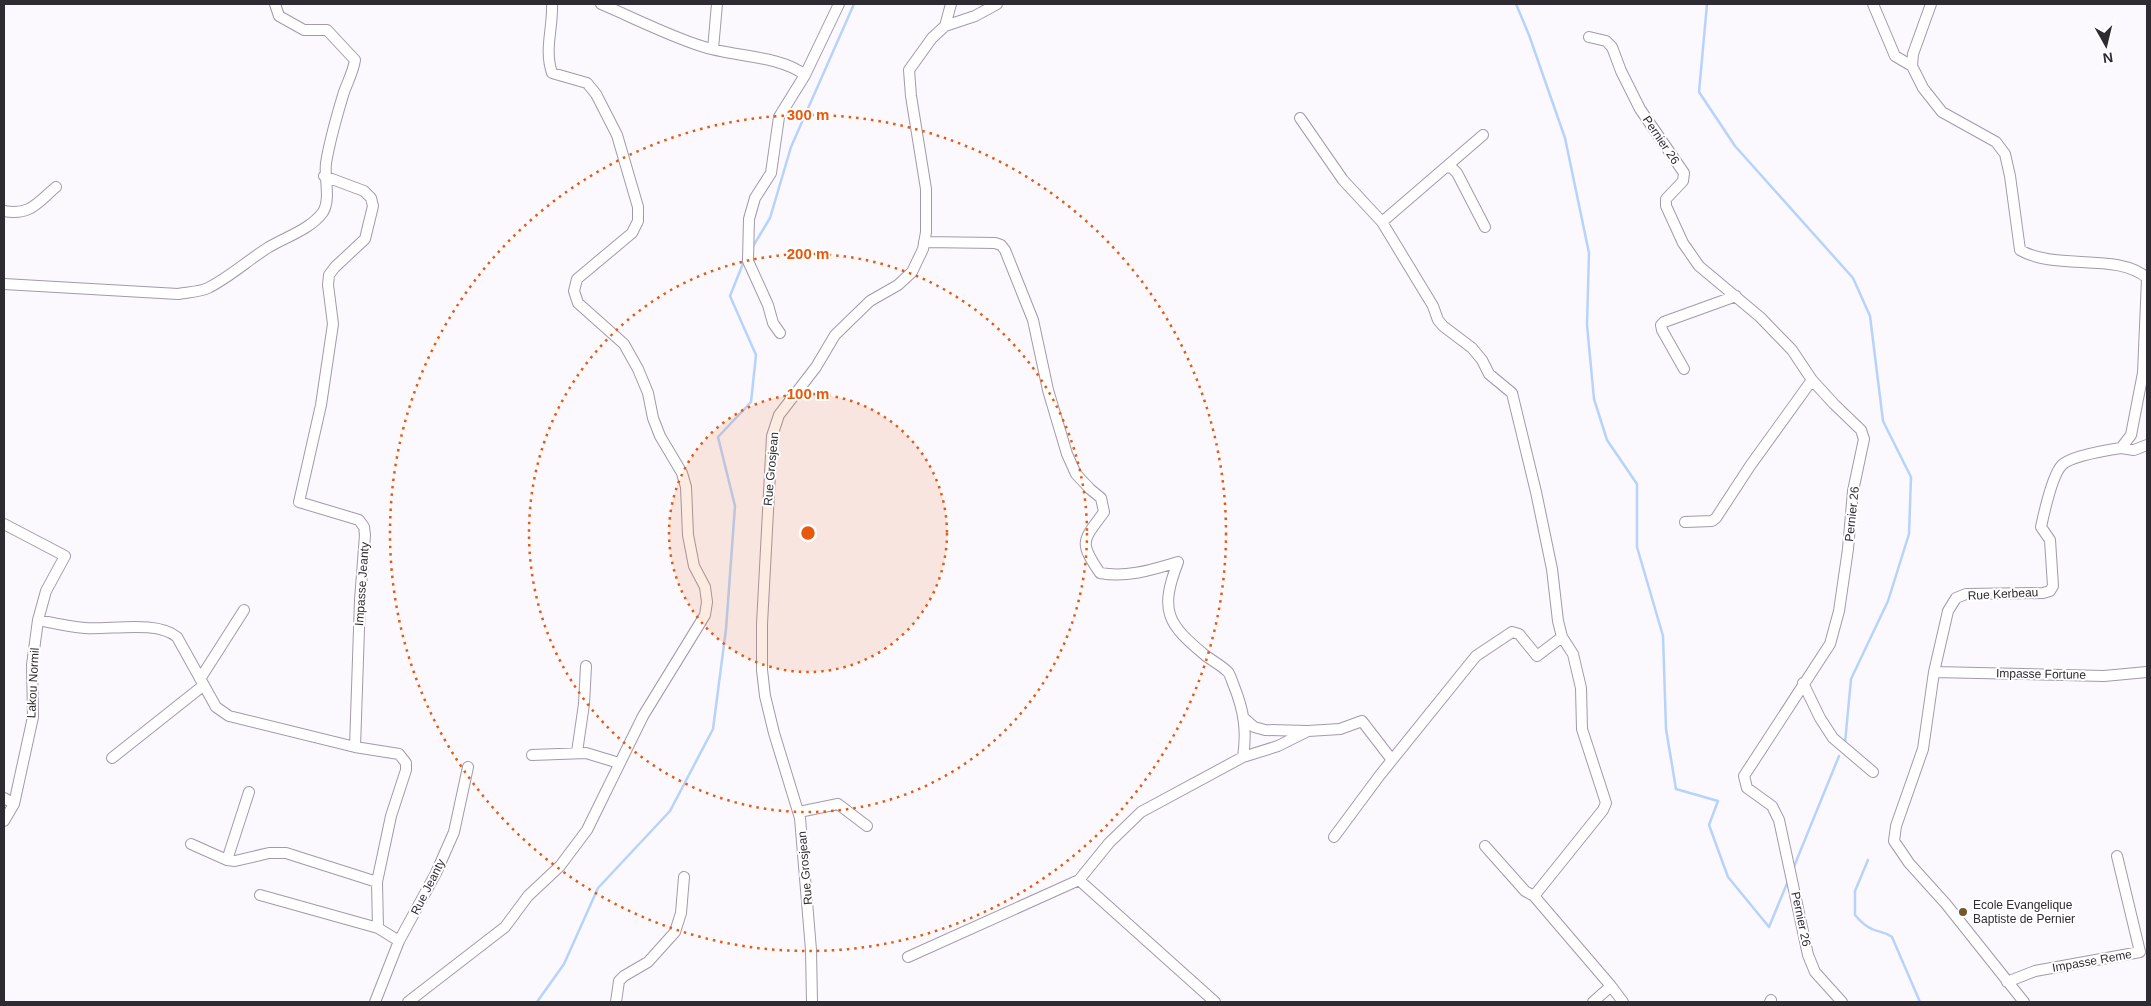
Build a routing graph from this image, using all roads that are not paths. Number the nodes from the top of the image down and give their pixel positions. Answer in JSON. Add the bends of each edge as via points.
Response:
{"nodes":[{"id":1,"x":275,"y":4,"type":"edge"},
{"id":2,"x":552,"y":4,"type":"edge"},
{"id":3,"x":601,"y":4,"type":"edge"},
{"id":4,"x":717,"y":4,"type":"edge"},
{"id":5,"x":839,"y":4,"type":"edge"},
{"id":6,"x":951,"y":4,"type":"edge"},
{"id":7,"x":997,"y":4,"type":"edge"},
{"id":8,"x":1873,"y":4,"type":"edge"},
{"id":9,"x":1931,"y":4,"type":"edge"},
{"id":10,"x":945,"y":26,"type":"junction"},
{"id":11,"x":1589,"y":37,"type":"dead end"},
{"id":12,"x":713,"y":49,"type":"junction"},
{"id":13,"x":1912,"y":66,"type":"junction"},
{"id":14,"x":806,"y":75,"type":"junction"},
{"id":15,"x":1300,"y":118,"type":"dead end"},
{"id":16,"x":1483,"y":135,"type":"dead end"},
{"id":17,"x":1446,"y":167,"type":"junction"},
{"id":18,"x":324,"y":176,"type":"junction"},
{"id":19,"x":56,"y":187,"type":"dead end"},
{"id":20,"x":4,"y":211,"type":"edge"},
{"id":21,"x":1382,"y":222,"type":"junction"},
{"id":22,"x":1485,"y":227,"type":"dead end"},
{"id":23,"x":924,"y":242,"type":"junction"},
{"id":24,"x":2147,"y":279,"type":"edge"},
{"id":25,"x":4,"y":284,"type":"edge"},
{"id":26,"x":1736,"y":296,"type":"junction"},
{"id":27,"x":780,"y":333,"type":"dead end"},
{"id":28,"x":1684,"y":369,"type":"dead end"},
{"id":29,"x":1812,"y":380,"type":"junction"},
{"id":30,"x":2147,"y":445,"type":"edge"},
{"id":31,"x":2122,"y":448,"type":"junction"},
{"id":32,"x":1685,"y":522,"type":"dead end"},
{"id":33,"x":4,"y":524,"type":"edge"},
{"id":34,"x":244,"y":610,"type":"dead end"},
{"id":35,"x":38,"y":620,"type":"junction"},
{"id":36,"x":1562,"y":637,"type":"junction"},
{"id":37,"x":586,"y":666,"type":"dead end"},
{"id":38,"x":1934,"y":672,"type":"junction"},
{"id":39,"x":2147,"y":672,"type":"edge"},
{"id":40,"x":202,"y":682,"type":"junction"},
{"id":41,"x":1803,"y":683,"type":"junction"},
{"id":42,"x":1245,"y":720,"type":"junction"},
{"id":43,"x":1308,"y":731,"type":"junction"},
{"id":44,"x":355,"y":747,"type":"junction"},
{"id":45,"x":577,"y":752,"type":"junction"},
{"id":46,"x":532,"y":755,"type":"dead end"},
{"id":47,"x":1244,"y":757,"type":"junction"},
{"id":48,"x":112,"y":758,"type":"dead end"},
{"id":49,"x":1392,"y":760,"type":"junction"},
{"id":50,"x":619,"y":762,"type":"junction"},
{"id":51,"x":468,"y":767,"type":"dead end"},
{"id":52,"x":1873,"y":772,"type":"dead end"},
{"id":53,"x":250,"y":792,"type":"dead end"},
{"id":54,"x":4,"y":798,"type":"edge"},
{"id":55,"x":14,"y":804,"type":"junction"},
{"id":56,"x":799,"y":812,"type":"junction"},
{"id":57,"x":4,"y":821,"type":"edge"},
{"id":58,"x":867,"y":826,"type":"dead end"},
{"id":59,"x":1334,"y":837,"type":"dead end"},
{"id":60,"x":191,"y":844,"type":"dead end"},
{"id":61,"x":1486,"y":846,"type":"dead end"},
{"id":62,"x":2118,"y":856,"type":"dead end"},
{"id":63,"x":227,"y":860,"type":"junction"},
{"id":64,"x":684,"y":877,"type":"dead end"},
{"id":65,"x":1079,"y":880,"type":"junction"},
{"id":66,"x":378,"y":882,"type":"junction"},
{"id":67,"x":260,"y":895,"type":"dead end"},
{"id":68,"x":1534,"y":896,"type":"junction"},
{"id":69,"x":378,"y":928,"type":"junction"},
{"id":70,"x":399,"y":941,"type":"junction"},
{"id":71,"x":908,"y":957,"type":"dead end"},
{"id":72,"x":2007,"y":982,"type":"junction"},
{"id":73,"x":1611,"y":986,"type":"junction"},
{"id":74,"x":375,"y":1002,"type":"edge"},
{"id":75,"x":408,"y":1002,"type":"edge"},
{"id":76,"x":616,"y":1002,"type":"edge"},
{"id":77,"x":812,"y":1002,"type":"edge"},
{"id":78,"x":1215,"y":1002,"type":"edge"},
{"id":79,"x":1593,"y":1002,"type":"edge"},
{"id":80,"x":1622,"y":1002,"type":"edge"},
{"id":81,"x":1842,"y":1002,"type":"edge"},
{"id":82,"x":2024,"y":1002,"type":"edge"}],
"edges":[{"from":1,"to":18,"type":"street","via":[[279,16],[304,30],[327,30],[355,60],[335,125]]},
{"from":2,"to":50,"type":"street","via":[[547,59],[552,73],[587,83],[596,94],[617,135],[638,207],[638,221],[632,233],[577,279],[574,291],[578,303],[624,344],[638,369],[660,436],[686,487],[688,535],[694,566],[705,587],[707,602],[705,615],[643,716]]},
{"from":3,"to":12,"type":"street"},
{"from":4,"to":12,"type":"street"},
{"from":5,"to":14,"type":"street"},
{"from":6,"to":10,"type":"street","name":"Rue Grosjean"},
{"from":7,"to":10,"type":"street"},
{"from":8,"to":13,"type":"street","via":[[1895,56]]},
{"from":9,"to":13,"type":"street","via":[[1913,54]]},
{"from":10,"to":23,"type":"street","name":"Rue Grosjean","via":[[909,70],[926,189]]},
{"from":11,"to":26,"type":"street","name":"Pernier 26","via":[[1606,41],[1612,47],[1640,109],[1684,173],[1683,181],[1666,199],[1666,206],[1683,243],[1699,266]]},
{"from":12,"to":14,"type":"street","via":[[781,64]]},
{"from":13,"to":24,"type":"street","via":[[1923,88],[1942,112],[1996,142],[2005,154],[2020,250],[2032,257],[2106,264],[2140,272]]},
{"from":14,"to":27,"type":"street","via":[[779,117],[771,173],[756,198],[749,219],[748,261]]},
{"from":15,"to":21,"type":"street","via":[[1344,180]]},
{"from":16,"to":17,"type":"street"},
{"from":17,"to":21,"type":"street"},
{"from":17,"to":22,"type":"street","via":[[1457,173]]},
{"from":18,"to":25,"type":"street","via":[[327,198],[324,210],[315,222],[206,289],[178,294]]},
{"from":18,"to":44,"type":"street","name":"Impasse Jeanty","via":[[364,191],[373,206],[365,239],[329,276],[333,324],[321,406],[299,502],[359,520],[364,527]]},
{"from":19,"to":20,"type":"street","via":[[24,212]]},
{"from":21,"to":36,"type":"street","via":[[1433,306],[1438,320],[1472,348],[1489,374],[1512,392],[1552,569]]},
{"from":23,"to":42,"type":"street","via":[[995,243],[1005,250],[1033,320],[1048,390],[1067,454],[1076,474],[1104,505],[1104,512],[1088,532],[1088,554],[1100,573],[1109,575],[1135,574],[1178,562],[1169,585],[1167,608],[1172,624],[1229,673]]},
{"from":23,"to":56,"type":"street","name":"Rue Grosjean","via":[[912,272],[898,285],[870,301],[836,335],[779,415],[772,436],[762,670],[774,733]]},
{"from":24,"to":31,"type":"street","via":[[2143,373],[2131,435]]},
{"from":26,"to":28,"type":"street","via":[[1661,325]]},
{"from":26,"to":29,"type":"street","name":"Pernier 26","via":[[1792,350]]},
{"from":29,"to":32,"type":"street","via":[[1716,518]]},
{"from":29,"to":41,"type":"street","name":"Pernier 26","via":[[1861,430],[1864,439],[1853,491],[1839,611],[1830,644]]},
{"from":30,"to":31,"type":"street","via":[[2134,450]]},
{"from":31,"to":38,"type":"street","name":"Rue Kerbeau","via":[[2062,465],[2045,506],[2041,527],[2050,540],[2054,586],[2050,591],[1966,594],[1956,598],[1948,611]]},
{"from":33,"to":35,"type":"street","name":"Lakou Normil","via":[[65,556],[46,591]]},
{"from":34,"to":40,"type":"street"},
{"from":35,"to":40,"type":"street","via":[[85,628],[151,628],[171,632]]},
{"from":35,"to":55,"type":"street","name":"Lakou Normil","via":[[32,665],[32,717]]},
{"from":36,"to":49,"type":"street","via":[[1537,656],[1519,634],[1512,632],[1476,656]]},
{"from":36,"to":68,"type":"street","via":[[1573,654],[1581,688],[1582,729],[1606,803]]},
{"from":37,"to":45,"type":"street"},
{"from":38,"to":39,"type":"street","name":"Impasse Fortune","via":[[2104,676]]},
{"from":38,"to":72,"type":"street","name":"Rue Kerbeau","via":[[1923,749],[1896,826],[1894,841]]},
{"from":40,"to":44,"type":"street","via":[[216,707],[229,716]]},
{"from":40,"to":48,"type":"street"},
{"from":41,"to":52,"type":"street","via":[[1837,744]]},
{"from":41,"to":81,"type":"street","name":"Pernier 26","via":[[1744,776],[1747,788],[1772,806],[1779,820],[1808,954],[1815,972]]},
{"from":42,"to":43,"type":"street","via":[[1264,730]]},
{"from":42,"to":47,"type":"street"},
{"from":43,"to":47,"type":"street","via":[[1278,746]]},
{"from":43,"to":49,"type":"street","via":[[1340,729],[1362,721]]},
{"from":44,"to":66,"type":"street","via":[[399,754],[406,763]]},
{"from":45,"to":46,"type":"street"},
{"from":45,"to":50,"type":"street"},
{"from":47,"to":65,"type":"street","via":[[1142,812],[1109,843]]},
{"from":49,"to":59,"type":"street"},
{"from":50,"to":75,"type":"street","via":[[587,830],[560,866],[528,896],[505,926]]},
{"from":51,"to":70,"type":"street","name":"Rue Jeanty","via":[[454,832]]},
{"from":53,"to":63,"type":"street"},
{"from":54,"to":55,"type":"street"},
{"from":55,"to":57,"type":"street","name":"Lakou Normil"},
{"from":56,"to":58,"type":"street","via":[[838,804]]},
{"from":56,"to":77,"type":"street","name":"Rue Grosjean"},
{"from":60,"to":63,"type":"street"},
{"from":61,"to":68,"type":"street","via":[[1525,891]]},
{"from":62,"to":72,"type":"street","name":"Impasse Reme","via":[[2140,952],[2035,971]]},
{"from":63,"to":66,"type":"street","via":[[286,853]]},
{"from":64,"to":76,"type":"street","via":[[681,913],[675,932],[648,962],[624,976],[619,982]]},
{"from":65,"to":71,"type":"street"},
{"from":65,"to":78,"type":"street"},
{"from":66,"to":69,"type":"street"},
{"from":67,"to":69,"type":"street"},
{"from":68,"to":73,"type":"street"},
{"from":69,"to":70,"type":"street"},
{"from":70,"to":74,"type":"street","name":"Rue Jeanty"},
{"from":72,"to":82,"type":"street","name":"Rue Kerbeau"},
{"from":73,"to":79,"type":"street"},
{"from":73,"to":80,"type":"street"}]}
